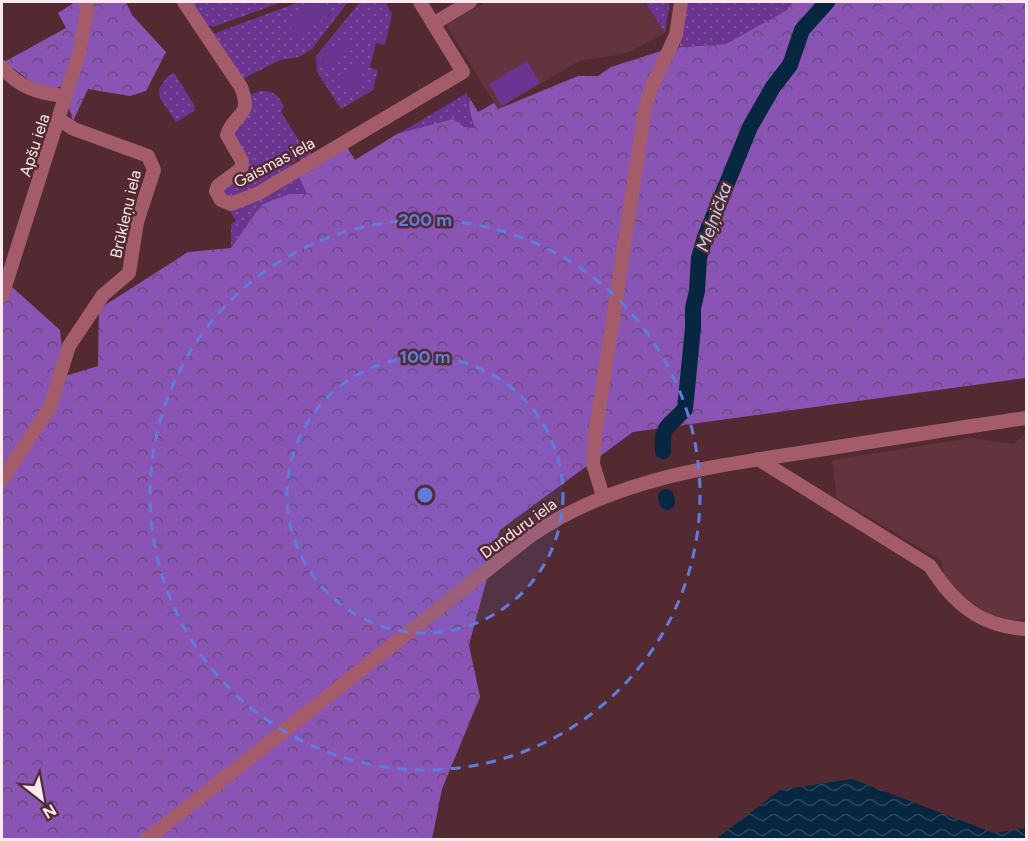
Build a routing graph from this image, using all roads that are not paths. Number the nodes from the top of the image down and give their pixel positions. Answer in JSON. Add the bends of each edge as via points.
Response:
{"nodes":[{"id":1,"x":86,"y":2,"type":"edge"},
{"id":2,"x":420,"y":2,"type":"edge"},
{"id":3,"x":470,"y":2,"type":"edge"},
{"id":4,"x":681,"y":2,"type":"edge"},
{"id":5,"x":186,"y":4,"type":"edge"},
{"id":6,"x":434,"y":24,"type":"junction"},
{"id":7,"x":2,"y":67,"type":"edge"},
{"id":8,"x":66,"y":96,"type":"junction"},
{"id":9,"x":60,"y":120,"type":"junction"},
{"id":10,"x":2,"y":296,"type":"edge"},
{"id":11,"x":1026,"y":418,"type":"edge"},
{"id":12,"x":758,"y":459,"type":"junction"},
{"id":13,"x":2,"y":480,"type":"edge"},
{"id":14,"x":603,"y":496,"type":"junction"},
{"id":15,"x":1026,"y":629,"type":"edge"},
{"id":16,"x":146,"y":840,"type":"edge"}],
"edges":[{"from":1,"to":8,"type":"street","name":"Apšu iela","via":[[80,53]]},
{"from":2,"to":6,"type":"street","name":"Gaismas iela"},
{"from":3,"to":6,"type":"street"},
{"from":4,"to":14,"type":"street","via":[[676,35],[645,109],[595,436],[593,464]]},
{"from":5,"to":6,"type":"street","name":"Gaismas iela","via":[[246,99],[243,114],[230,125],[227,135],[242,161],[241,169],[216,191],[221,200],[231,204],[259,193],[464,72]]},
{"from":7,"to":8,"type":"street","via":[[15,81],[44,95]]},
{"from":8,"to":9,"type":"street","name":"Apšu iela"},
{"from":9,"to":10,"type":"street","name":"Apšu iela"},
{"from":9,"to":13,"type":"street","name":"Brūkleņu iela","via":[[74,129],[148,156],[154,170],[137,222],[129,273],[103,295],[69,346],[50,407]]},
{"from":11,"to":12,"type":"street","name":"Dunduru iela"},
{"from":12,"to":14,"type":"street","name":"Dunduru iela","via":[[627,487]]},
{"from":12,"to":15,"type":"street","via":[[930,566],[945,590],[982,618],[1008,628]]},
{"from":14,"to":16,"type":"street","name":"Dunduru iela","via":[[555,519],[529,537]]}]}
